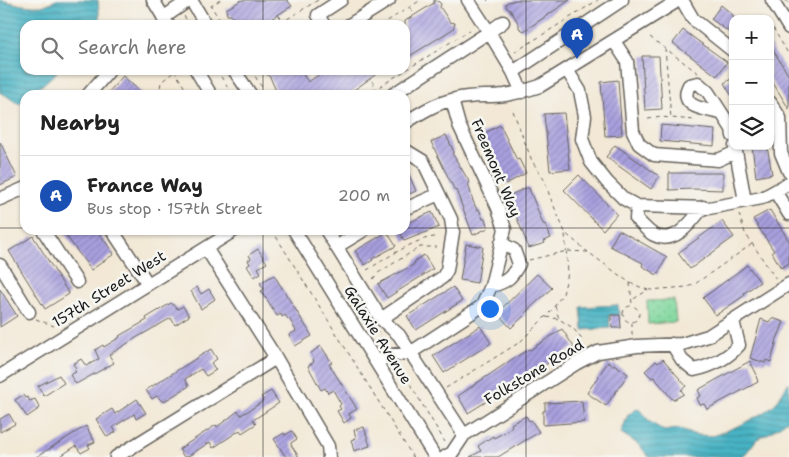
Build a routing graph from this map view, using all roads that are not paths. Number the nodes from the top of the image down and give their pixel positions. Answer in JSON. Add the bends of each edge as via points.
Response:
{"nodes":[{"id":1,"x":153,"y":0,"type":"edge"},
{"id":2,"x":190,"y":0,"type":"edge"},
{"id":3,"x":341,"y":0,"type":"edge"},
{"id":4,"x":389,"y":0,"type":"edge"},
{"id":5,"x":468,"y":0,"type":"edge"},
{"id":6,"x":622,"y":0,"type":"edge"},
{"id":7,"x":680,"y":0,"type":"edge"},
{"id":8,"x":772,"y":0,"type":"edge"},
{"id":9,"x":165,"y":20,"type":"edge"},
{"id":10,"x":167,"y":20,"type":"edge"},
{"id":11,"x":203,"y":20,"type":"edge"},
{"id":12,"x":321,"y":20,"type":"edge"},
{"id":13,"x":357,"y":20,"type":"edge"},
{"id":14,"x":503,"y":22,"type":"dead end"},
{"id":15,"x":789,"y":28,"type":"edge"},
{"id":16,"x":488,"y":32,"type":"junction"},
{"id":17,"x":614,"y":41,"type":"junction"},
{"id":18,"x":729,"y":48,"type":"edge"},
{"id":19,"x":567,"y":70,"type":"junction"},
{"id":20,"x":513,"y":72,"type":"junction"},
{"id":21,"x":105,"y":75,"type":"edge"},
{"id":22,"x":199,"y":75,"type":"edge"},
{"id":23,"x":237,"y":75,"type":"edge"},
{"id":24,"x":92,"y":90,"type":"edge"},
{"id":25,"x":208,"y":90,"type":"edge"},
{"id":26,"x":248,"y":90,"type":"edge"},
{"id":27,"x":400,"y":90,"type":"edge"},
{"id":28,"x":522,"y":92,"type":"junction"},
{"id":29,"x":452,"y":100,"type":"junction"},
{"id":30,"x":772,"y":105,"type":"edge"},
{"id":31,"x":721,"y":113,"type":"dead end"},
{"id":32,"x":410,"y":120,"type":"edge"},
{"id":33,"x":729,"y":125,"type":"edge"},
{"id":34,"x":733,"y":150,"type":"edge"},
{"id":35,"x":735,"y":150,"type":"edge"},
{"id":36,"x":410,"y":154,"type":"edge"},
{"id":37,"x":789,"y":172,"type":"edge"},
{"id":38,"x":789,"y":182,"type":"edge"},
{"id":39,"x":775,"y":191,"type":"junction"},
{"id":40,"x":20,"y":192,"type":"edge"},
{"id":41,"x":439,"y":194,"type":"junction"},
{"id":42,"x":0,"y":199,"type":"edge"},
{"id":43,"x":741,"y":202,"type":"junction"},
{"id":44,"x":637,"y":206,"type":"junction"},
{"id":45,"x":410,"y":207,"type":"edge"},
{"id":46,"x":703,"y":207,"type":"junction"},
{"id":47,"x":789,"y":214,"type":"edge"},
{"id":48,"x":46,"y":235,"type":"edge"},
{"id":49,"x":115,"y":235,"type":"edge"},
{"id":50,"x":227,"y":235,"type":"edge"},
{"id":51,"x":297,"y":235,"type":"edge"},
{"id":52,"x":329,"y":235,"type":"edge"},
{"id":53,"x":356,"y":235,"type":"edge"},
{"id":54,"x":501,"y":243,"type":"junction"},
{"id":55,"x":336,"y":247,"type":"junction"},
{"id":56,"x":206,"y":248,"type":"junction"},
{"id":57,"x":0,"y":265,"type":"edge"},
{"id":58,"x":77,"y":282,"type":"dead end"},
{"id":59,"x":783,"y":283,"type":"edge"},
{"id":60,"x":148,"y":284,"type":"junction"},
{"id":61,"x":491,"y":286,"type":"junction"},
{"id":62,"x":29,"y":312,"type":"road end"},
{"id":63,"x":733,"y":321,"type":"junction"},
{"id":64,"x":378,"y":323,"type":"junction"},
{"id":65,"x":672,"y":344,"type":"junction"},
{"id":66,"x":410,"y":353,"type":"junction"},
{"id":67,"x":276,"y":358,"type":"junction"},
{"id":68,"x":376,"y":362,"type":"junction"},
{"id":69,"x":0,"y":376,"type":"edge"},
{"id":70,"x":464,"y":434,"type":"junction"},
{"id":71,"x":448,"y":455,"type":"edge"},
{"id":72,"x":116,"y":457,"type":"edge"},
{"id":73,"x":329,"y":457,"type":"edge"},
{"id":74,"x":435,"y":457,"type":"edge"}],
"edges":[{"from":1,"to":9,"type":"street"},
{"from":2,"to":10,"type":"street"},
{"from":2,"to":11,"type":"street"},
{"from":3,"to":12,"type":"street","via":[[318,15]]},
{"from":4,"to":13,"type":"street"},
{"from":5,"to":16,"type":"street"},
{"from":6,"to":20,"type":"street"},
{"from":7,"to":17,"type":"street"},
{"from":7,"to":18,"type":"street","via":[[693,19]]},
{"from":8,"to":15,"type":"street"},
{"from":14,"to":16,"type":"street"},
{"from":16,"to":20,"type":"street"},
{"from":16,"to":27,"type":"street"},
{"from":17,"to":19,"type":"street"},
{"from":17,"to":34,"type":"street","via":[[627,61],[633,131],[639,144],[654,155],[718,160]]},
{"from":19,"to":28,"type":"street","via":[[540,86]]},
{"from":19,"to":44,"type":"street","via":[[580,91],[585,116],[582,139],[591,162],[624,199]]},
{"from":20,"to":28,"type":"street"},
{"from":21,"to":24,"type":"street"},
{"from":22,"to":25,"type":"street"},
{"from":23,"to":26,"type":"street"},
{"from":28,"to":29,"type":"street"},
{"from":29,"to":32,"type":"street"},
{"from":29,"to":54,"type":"street","name":"Freemont Way","via":[[459,125],[498,208],[505,229]]},
{"from":30,"to":37,"type":"street","via":[[780,118],[781,153]]},
{"from":31,"to":33,"type":"street"},
{"from":35,"to":43,"type":"street"},
{"from":36,"to":41,"type":"street","via":[[423,161]]},
{"from":38,"to":39,"type":"street"},
{"from":39,"to":43,"type":"street","via":[[762,198]]},
{"from":39,"to":47,"type":"street"},
{"from":40,"to":42,"type":"street"},
{"from":41,"to":45,"type":"street"},
{"from":41,"to":64,"type":"street","via":[[451,219],[453,232],[447,270],[442,277]]},
{"from":43,"to":46,"type":"street"},
{"from":44,"to":46,"type":"street"},
{"from":44,"to":46,"type":"street","via":[[636,219],[655,235],[670,238],[688,227]]},
{"from":48,"to":58,"type":"street"},
{"from":49,"to":60,"type":"street"},
{"from":50,"to":56,"type":"street","name":"157th Street West"},
{"from":51,"to":68,"type":"street","name":"Galaxie Avenue"},
{"from":52,"to":55,"type":"street"},
{"from":53,"to":55,"type":"street"},
{"from":54,"to":61,"type":"street","name":"Freemont Way"},
{"from":54,"to":61,"type":"street","via":[[514,250],[519,264],[504,283]]},
{"from":55,"to":64,"type":"street"},
{"from":56,"to":60,"type":"street","name":"157th Street West"},
{"from":56,"to":67,"type":"street"},
{"from":57,"to":62,"type":"street"},
{"from":59,"to":63,"type":"street","name":"Folkstone Road","via":[[776,292]]},
{"from":60,"to":69,"type":"street","name":"157th Street West"},
{"from":61,"to":66,"type":"street","name":"Freemont Way","via":[[482,306]]},
{"from":63,"to":65,"type":"street","name":"Folkstone Road","via":[[708,336]]},
{"from":63,"to":65,"type":"street","via":[[739,345],[731,354],[710,366],[694,370],[682,360]]},
{"from":64,"to":66,"type":"street","via":[[399,335]]},
{"from":65,"to":70,"type":"street","name":"Folkstone Road","via":[[598,352]]},
{"from":66,"to":68,"type":"street","name":"Freemont Way","via":[[392,355]]},
{"from":66,"to":70,"type":"street"},
{"from":67,"to":72,"type":"street"},
{"from":67,"to":73,"type":"street","via":[[328,446]]},
{"from":68,"to":74,"type":"street","name":"Galaxie Avenue"},
{"from":70,"to":71,"type":"street","name":"Folkstone Road"}]}
